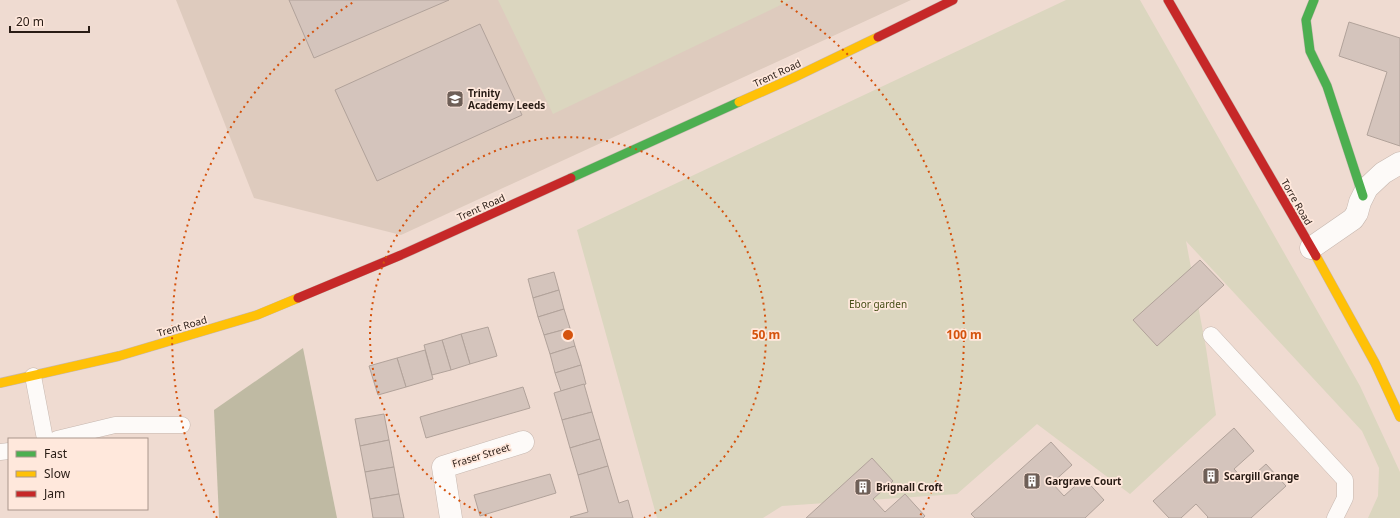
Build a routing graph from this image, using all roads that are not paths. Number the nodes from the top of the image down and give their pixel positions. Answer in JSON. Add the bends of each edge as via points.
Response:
{"nodes":[{"id":1,"x":953,"y":0,"type":"edge"},
{"id":2,"x":1168,"y":0,"type":"edge"},
{"id":3,"x":1314,"y":0,"type":"edge"},
{"id":4,"x":1400,"y":163,"type":"edge"},
{"id":5,"x":1363,"y":196,"type":"junction"},
{"id":6,"x":1311,"y":248,"type":"junction"},
{"id":7,"x":1211,"y":335,"type":"dead end"},
{"id":8,"x":33,"y":376,"type":"junction"},
{"id":9,"x":0,"y":383,"type":"edge"},
{"id":10,"x":1400,"y":417,"type":"edge"},
{"id":11,"x":182,"y":425,"type":"dead end"},
{"id":12,"x":44,"y":438,"type":"edge"},
{"id":13,"x":61,"y":438,"type":"edge"},
{"id":14,"x":523,"y":442,"type":"dead end"},
{"id":15,"x":451,"y":518,"type":"edge"},
{"id":16,"x":1335,"y":518,"type":"edge"}],
"edges":[{"from":1,"to":8,"type":"street","name":"Trent Road","via":[[793,78],[401,255],[257,316],[119,356]]},
{"from":2,"to":6,"type":"street","name":"Torre Road"},
{"from":3,"to":5,"type":"street","via":[[1306,20],[1310,51],[1327,86]]},
{"from":4,"to":5,"type":"street","via":[[1383,173],[1366,188]]},
{"from":5,"to":6,"type":"street","via":[[1353,219]]},
{"from":6,"to":10,"type":"street","name":"Torre Road","via":[[1375,363]]},
{"from":7,"to":16,"type":"lane","via":[[1345,480],[1345,498]]},
{"from":8,"to":9,"type":"street","name":"Trent Road"},
{"from":8,"to":12,"type":"lane"},
{"from":11,"to":13,"type":"lane","via":[[115,425]]},
{"from":14,"to":15,"type":"street","name":"Fraser Street","via":[[443,467]]}]}
